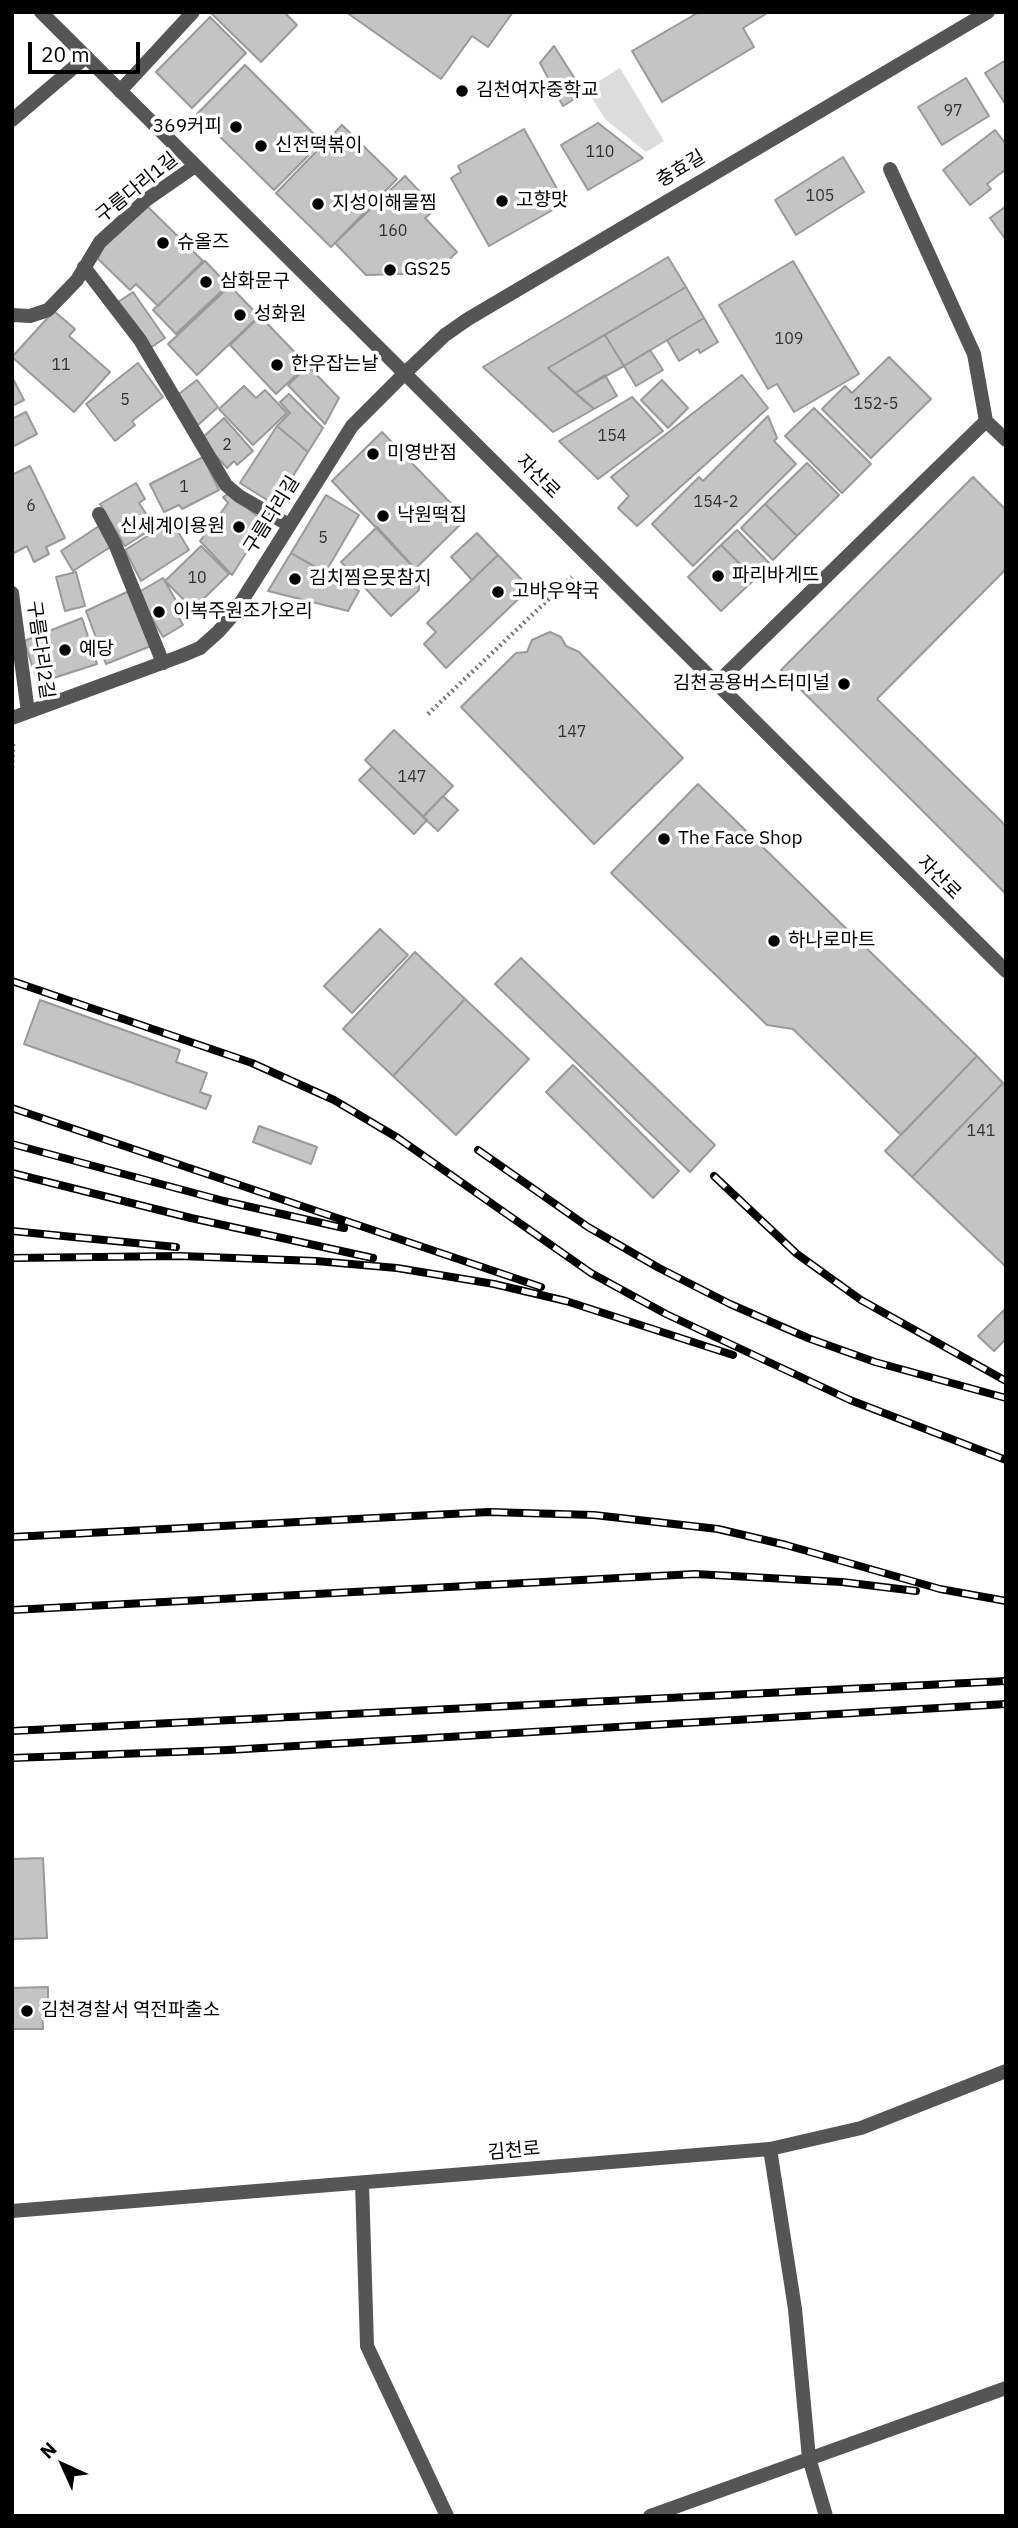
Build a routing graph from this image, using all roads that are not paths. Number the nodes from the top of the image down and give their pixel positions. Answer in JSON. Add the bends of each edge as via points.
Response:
{"nodes":[{"id":1,"x":41,"y":12,"type":"edge"},
{"id":2,"x":193,"y":12,"type":"edge"},
{"id":3,"x":988,"y":12,"type":"edge"},
{"id":4,"x":86,"y":57,"type":"junction"},
{"id":5,"x":120,"y":91,"type":"junction"},
{"id":6,"x":12,"y":120,"type":"edge"},
{"id":7,"x":195,"y":166,"type":"junction"},
{"id":8,"x":890,"y":169,"type":"dead end"},
{"id":9,"x":84,"y":267,"type":"junction"},
{"id":10,"x":12,"y":315,"type":"edge"},
{"id":11,"x":405,"y":373,"type":"junction"},
{"id":12,"x":986,"y":421,"type":"junction"},
{"id":13,"x":1006,"y":440,"type":"edge"},
{"id":14,"x":99,"y":514,"type":"dead end"},
{"id":15,"x":289,"y":525,"type":"junction"},
{"id":16,"x":12,"y":593,"type":"edge"},
{"id":17,"x":163,"y":663,"type":"junction"},
{"id":18,"x":717,"y":683,"type":"junction"},
{"id":19,"x":29,"y":712,"type":"junction"},
{"id":20,"x":12,"y":718,"type":"edge"},
{"id":21,"x":1006,"y":971,"type":"edge"},
{"id":22,"x":1006,"y":2071,"type":"edge"},
{"id":23,"x":770,"y":2149,"type":"junction"},
{"id":24,"x":362,"y":2183,"type":"junction"},
{"id":25,"x":12,"y":2211,"type":"edge"},
{"id":26,"x":1006,"y":2388,"type":"edge"},
{"id":27,"x":809,"y":2458,"type":"junction"},
{"id":28,"x":447,"y":2516,"type":"edge"},
{"id":29,"x":650,"y":2516,"type":"edge"},
{"id":30,"x":826,"y":2516,"type":"edge"}],
"edges":[{"from":1,"to":4,"type":"street","name":"자산로"},
{"from":2,"to":5,"type":"street"},
{"from":3,"to":11,"type":"street","name":"충효길","via":[[468,318]]},
{"from":4,"to":5,"type":"street","name":"자산로"},
{"from":4,"to":6,"type":"street"},
{"from":5,"to":7,"type":"street","name":"자산로"},
{"from":7,"to":9,"type":"street","name":"구름다리1길","via":[[100,242]]},
{"from":7,"to":11,"type":"street","name":"자산로"},
{"from":8,"to":12,"type":"street","via":[[974,354]]},
{"from":9,"to":10,"type":"street","name":"구름다리1길","via":[[48,310]]},
{"from":9,"to":15,"type":"street","via":[[140,340],[226,485]]},
{"from":11,"to":15,"type":"street","name":"구름다리길","via":[[352,426]]},
{"from":11,"to":18,"type":"street","name":"자산로"},
{"from":12,"to":13,"type":"street"},
{"from":12,"to":18,"type":"street"},
{"from":14,"to":17,"type":"street"},
{"from":15,"to":17,"type":"street","name":"구름다리길","via":[[218,632],[200,648]]},
{"from":16,"to":19,"type":"street","name":"구름다리2길"},
{"from":17,"to":19,"type":"street","name":"구름다리길"},
{"from":18,"to":21,"type":"street","name":"자산로"},
{"from":19,"to":20,"type":"street","name":"구름다리길"},
{"from":22,"to":23,"type":"street","name":"김천로","via":[[860,2128]]},
{"from":23,"to":24,"type":"street","name":"김천로"},
{"from":23,"to":27,"type":"street","via":[[795,2309]]},
{"from":24,"to":25,"type":"street","name":"김천로"},
{"from":24,"to":28,"type":"street","via":[[367,2346]]},
{"from":26,"to":27,"type":"street"},
{"from":27,"to":29,"type":"street"},
{"from":27,"to":30,"type":"street"}]}
